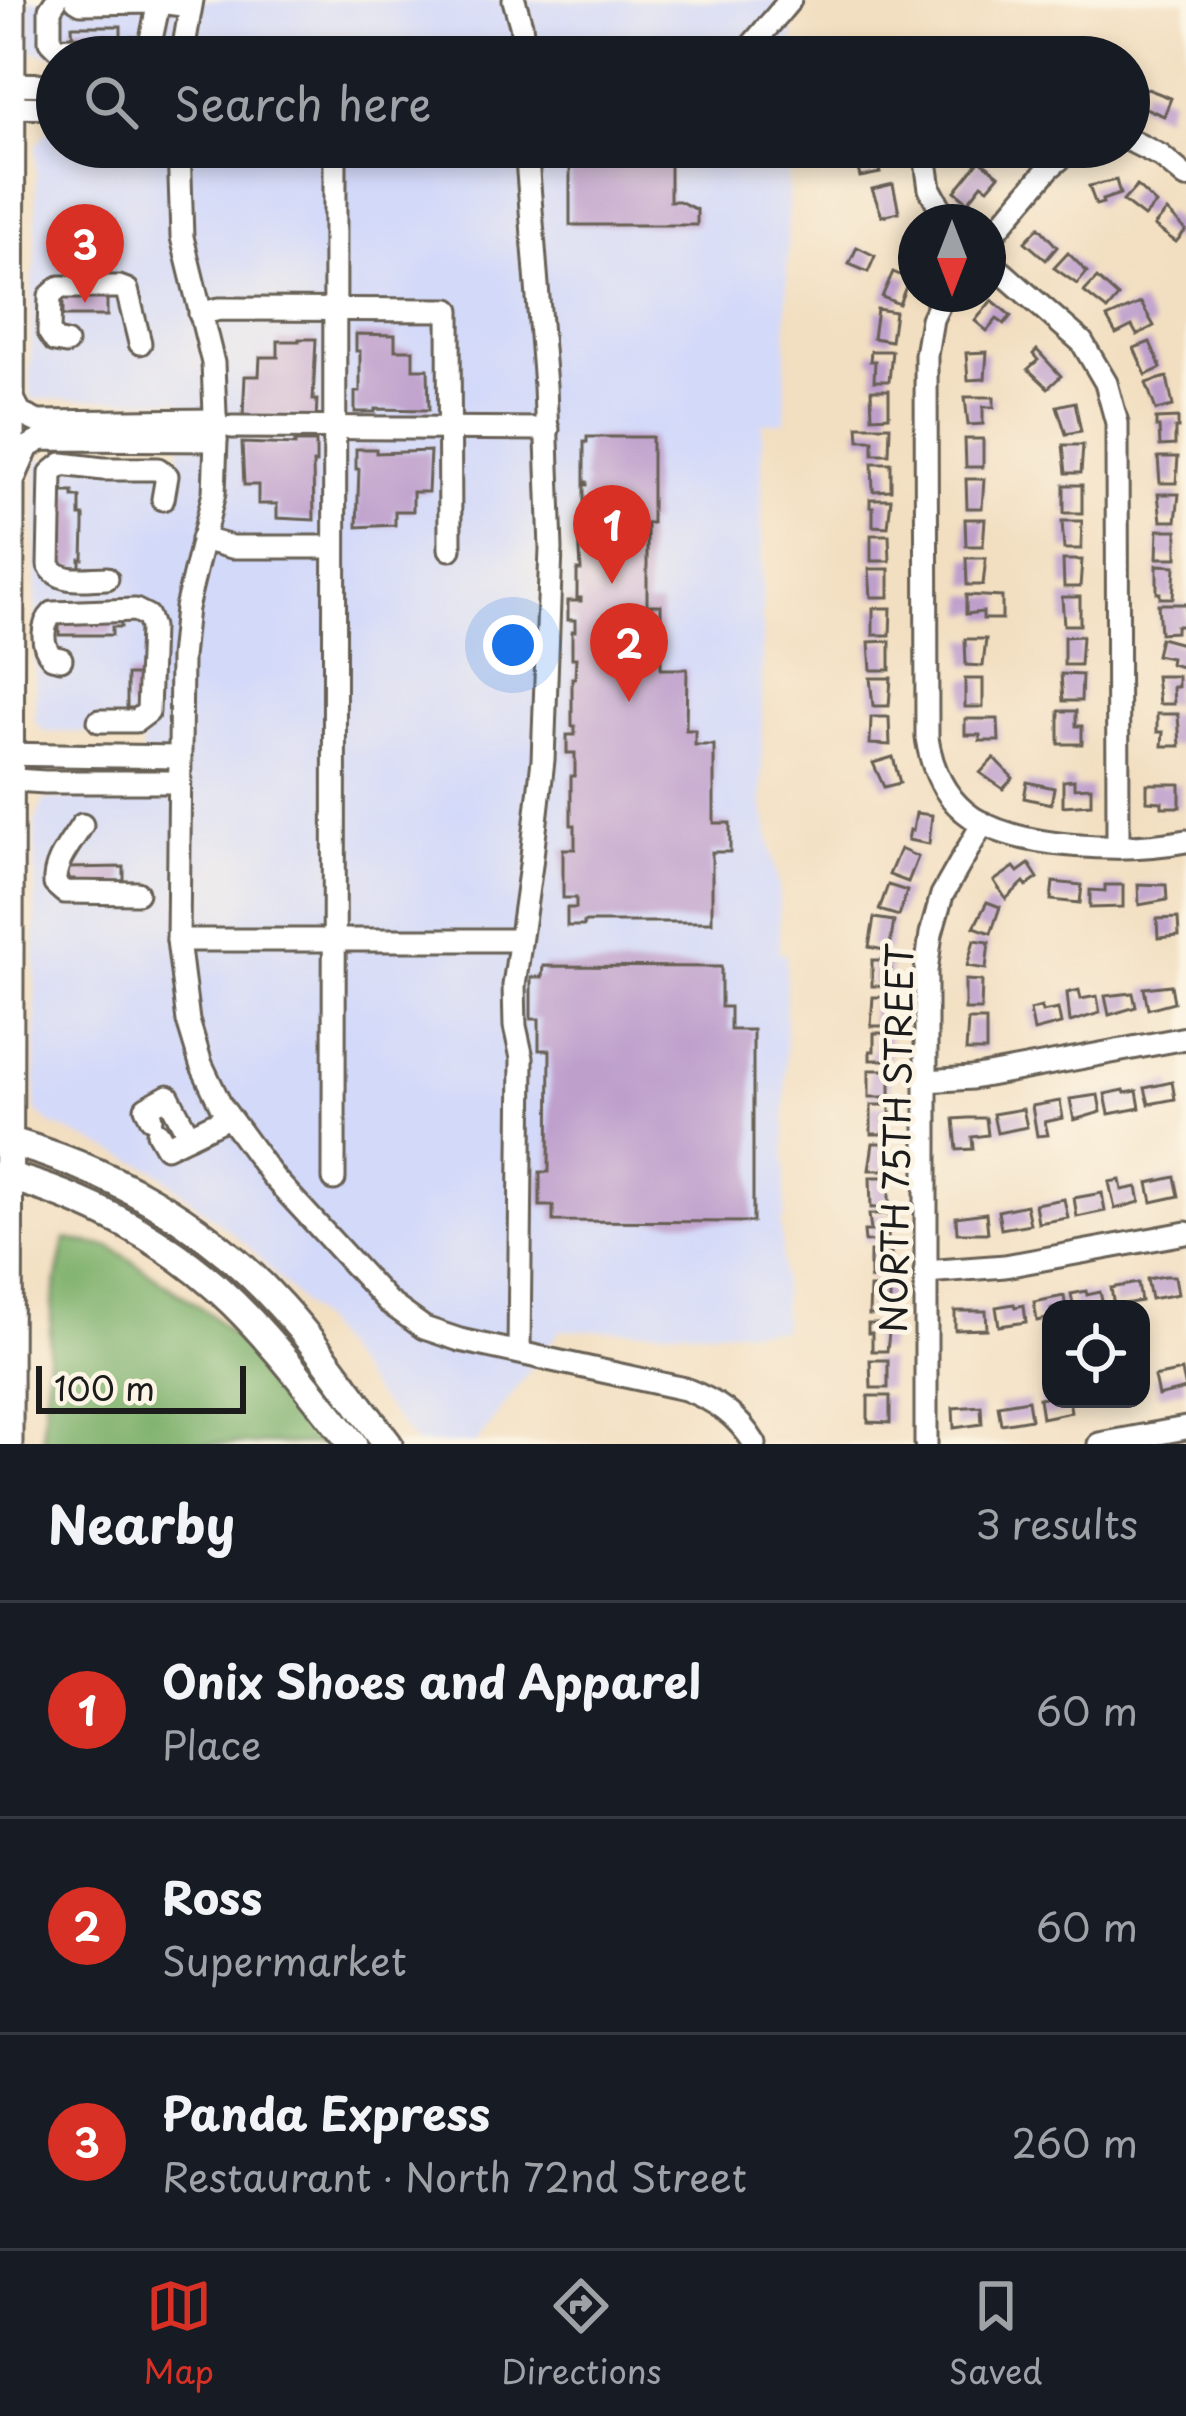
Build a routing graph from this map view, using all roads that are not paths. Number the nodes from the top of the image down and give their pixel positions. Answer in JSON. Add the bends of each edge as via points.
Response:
{"nodes":[{"id":1,"x":10,"y":0,"type":"edge"},
{"id":2,"x":56,"y":0,"type":"edge"},
{"id":3,"x":514,"y":0,"type":"edge"},
{"id":4,"x":78,"y":1,"type":"edge"},
{"id":5,"x":159,"y":2,"type":"edge"},
{"id":6,"x":789,"y":2,"type":"edge"},
{"id":7,"x":191,"y":3,"type":"edge"},
{"id":8,"x":50,"y":36,"type":"edge"},
{"id":9,"x":152,"y":36,"type":"edge"},
{"id":10,"x":186,"y":36,"type":"edge"},
{"id":11,"x":522,"y":36,"type":"edge"},
{"id":12,"x":760,"y":36,"type":"edge"},
{"id":13,"x":36,"y":89,"type":"edge"},
{"id":14,"x":4,"y":94,"type":"edge"},
{"id":15,"x":36,"y":102,"type":"edge"},
{"id":16,"x":1150,"y":150,"type":"edge"},
{"id":17,"x":179,"y":168,"type":"edge"},
{"id":18,"x":334,"y":168,"type":"edge"},
{"id":19,"x":528,"y":168,"type":"edge"},
{"id":20,"x":927,"y":168,"type":"edge"},
{"id":21,"x":1049,"y":168,"type":"edge"},
{"id":22,"x":1186,"y":177,"type":"edge"},
{"id":23,"x":938,"y":204,"type":"edge"},
{"id":24,"x":1006,"y":219,"type":"edge"},
{"id":25,"x":1006,"y":276,"type":"edge"},
{"id":26,"x":0,"y":277,"type":"edge"},
{"id":27,"x":335,"y":310,"type":"junction"},
{"id":28,"x":935,"y":312,"type":"edge"},
{"id":29,"x":200,"y":314,"type":"junction"},
{"id":30,"x":11,"y":328,"type":"junction"},
{"id":31,"x":140,"y":343,"type":"dead end"},
{"id":32,"x":66,"y":344,"type":"dead end"},
{"id":33,"x":11,"y":395,"type":"junction"},
{"id":34,"x":336,"y":428,"type":"junction"},
{"id":35,"x":221,"y":429,"type":"junction"},
{"id":36,"x":450,"y":429,"type":"junction"},
{"id":37,"x":548,"y":429,"type":"junction"},
{"id":38,"x":11,"y":487,"type":"junction"},
{"id":39,"x":163,"y":499,"type":"dead end"},
{"id":40,"x":202,"y":538,"type":"junction"},
{"id":41,"x":334,"y":547,"type":"junction"},
{"id":42,"x":450,"y":550,"type":"dead end"},
{"id":43,"x":106,"y":578,"type":"dead end"},
{"id":44,"x":61,"y":659,"type":"dead end"},
{"id":45,"x":99,"y":722,"type":"dead end"},
{"id":46,"x":178,"y":757,"type":"junction"},
{"id":47,"x":3,"y":768,"type":"edge"},
{"id":48,"x":179,"y":782,"type":"junction"},
{"id":49,"x":983,"y":823,"type":"junction"},
{"id":50,"x":82,"y":825,"type":"dead end"},
{"id":51,"x":1186,"y":842,"type":"edge"},
{"id":52,"x":1118,"y":847,"type":"junction"},
{"id":53,"x":137,"y":893,"type":"dead end"},
{"id":54,"x":0,"y":932,"type":"edge"},
{"id":55,"x":333,"y":939,"type":"junction"},
{"id":56,"x":178,"y":940,"type":"junction"},
{"id":57,"x":520,"y":940,"type":"junction"},
{"id":58,"x":8,"y":968,"type":"junction"},
{"id":59,"x":1186,"y":1038,"type":"edge"},
{"id":60,"x":926,"y":1081,"type":"junction"},
{"id":61,"x":228,"y":1117,"type":"junction"},
{"id":62,"x":189,"y":1136,"type":"junction"},
{"id":63,"x":4,"y":1140,"type":"edge"},
{"id":64,"x":4,"y":1175,"type":"edge"},
{"id":65,"x":334,"y":1179,"type":"dead end"},
{"id":66,"x":1186,"y":1233,"type":"edge"},
{"id":67,"x":926,"y":1273,"type":"junction"},
{"id":68,"x":519,"y":1352,"type":"junction"},
{"id":69,"x":1186,"y":1428,"type":"edge"},
{"id":70,"x":8,"y":1444,"type":"edge"},
{"id":71,"x":353,"y":1444,"type":"edge"},
{"id":72,"x":388,"y":1444,"type":"edge"},
{"id":73,"x":755,"y":1444,"type":"edge"},
{"id":74,"x":926,"y":1444,"type":"edge"},
{"id":75,"x":1099,"y":1444,"type":"edge"}],
"edges":[{"from":1,"to":14,"type":"main road"},
{"from":2,"to":8,"type":"street"},
{"from":3,"to":11,"type":"street"},
{"from":4,"to":5,"type":"street"},
{"from":5,"to":7,"type":"street"},
{"from":5,"to":9,"type":"street"},
{"from":6,"to":12,"type":"street"},
{"from":7,"to":10,"type":"street"},
{"from":13,"to":14,"type":"street"},
{"from":14,"to":15,"type":"street"},
{"from":14,"to":30,"type":"main road"},
{"from":16,"to":22,"type":"street"},
{"from":17,"to":29,"type":"street","via":[[182,237]]},
{"from":18,"to":27,"type":"street"},
{"from":19,"to":37,"type":"street"},
{"from":20,"to":23,"type":"street"},
{"from":21,"to":24,"type":"street"},
{"from":25,"to":52,"type":"street","via":[[1082,342],[1118,423]]},
{"from":26,"to":30,"type":"main road"},
{"from":27,"to":29,"type":"street"},
{"from":27,"to":34,"type":"street"},
{"from":27,"to":36,"type":"street","via":[[449,310]]},
{"from":28,"to":49,"type":"street","via":[[926,355],[926,738],[943,787]]},
{"from":29,"to":35,"type":"street"},
{"from":30,"to":33,"type":"main road"},
{"from":31,"to":32,"type":"street","via":[[124,288],[60,287],[50,296],[49,332]]},
{"from":33,"to":35,"type":"street","via":[[21,414],[38,422]]},
{"from":33,"to":38,"type":"main road"},
{"from":34,"to":35,"type":"street"},
{"from":34,"to":36,"type":"street"},
{"from":34,"to":41,"type":"street"},
{"from":35,"to":38,"type":"street","via":[[42,440],[28,447]]},
{"from":35,"to":40,"type":"street"},
{"from":36,"to":37,"type":"street"},
{"from":36,"to":42,"type":"street"},
{"from":37,"to":57,"type":"street","via":[[547,703]]},
{"from":38,"to":47,"type":"main road"},
{"from":39,"to":43,"type":"street","via":[[167,476],[158,469],[62,464],[51,473],[52,572]]},
{"from":40,"to":41,"type":"street","via":[[232,547]]},
{"from":40,"to":46,"type":"street","via":[[183,632]]},
{"from":41,"to":55,"type":"street"},
{"from":44,"to":45,"type":"street","via":[[44,646],[53,613],[147,616],[146,716]]},
{"from":46,"to":47,"type":"street"},
{"from":46,"to":48,"type":"street"},
{"from":47,"to":48,"type":"street","via":[[45,782]]},
{"from":47,"to":58,"type":"main road"},
{"from":48,"to":56,"type":"street"},
{"from":49,"to":52,"type":"street","via":[[1021,837]]},
{"from":49,"to":60,"type":"street","name":"NORTH 75TH STREET","via":[[947,884],[931,934]]},
{"from":50,"to":53,"type":"street","via":[[54,873],[58,889]]},
{"from":51,"to":52,"type":"street"},
{"from":54,"to":58,"type":"main road"},
{"from":55,"to":56,"type":"street"},
{"from":55,"to":57,"type":"street"},
{"from":55,"to":65,"type":"street"},
{"from":56,"to":61,"type":"street","via":[[194,1041]]},
{"from":57,"to":68,"type":"street","via":[[513,999],[522,1058]]},
{"from":58,"to":63,"type":"main road"},
{"from":59,"to":60,"type":"street"},
{"from":60,"to":67,"type":"street","name":"NORTH 75TH STREET"},
{"from":61,"to":62,"type":"street"},
{"from":61,"to":68,"type":"street","via":[[400,1312],[438,1333]]},
{"from":62,"to":62,"type":"street","via":[[168,1096],[146,1108],[166,1148]]},
{"from":63,"to":64,"type":"main road"},
{"from":63,"to":72,"type":"main road","via":[[113,1180],[204,1235],[282,1306]]},
{"from":64,"to":70,"type":"main road"},
{"from":64,"to":71,"type":"main road","via":[[93,1208],[181,1259],[249,1320]]},
{"from":66,"to":67,"type":"street","via":[[1005,1267]]},
{"from":67,"to":74,"type":"street","name":"NORTH 75TH STREET"},
{"from":68,"to":73,"type":"street","via":[[685,1389],[721,1405]]},
{"from":69,"to":75,"type":"street"}]}
